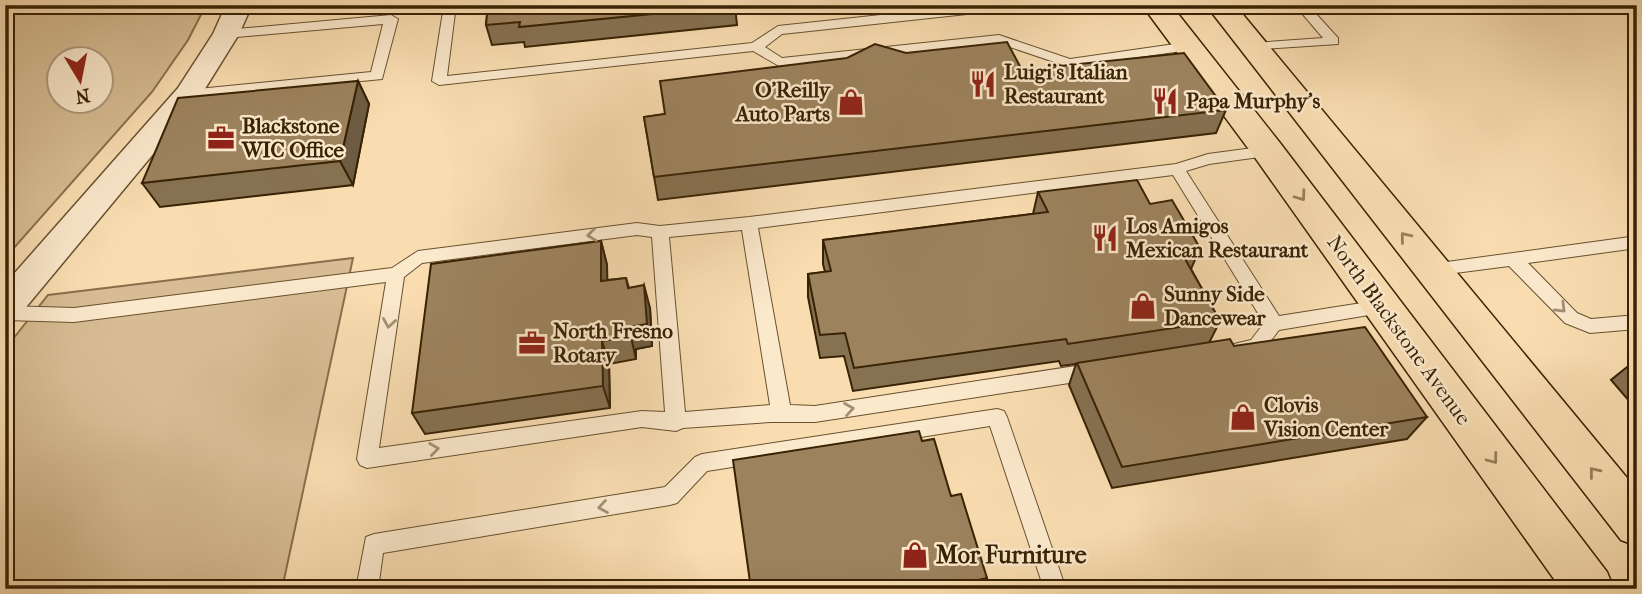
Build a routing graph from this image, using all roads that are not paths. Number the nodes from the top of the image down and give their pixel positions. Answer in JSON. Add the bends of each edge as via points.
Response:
{"nodes":[{"id":1,"x":239,"y":5,"type":"edge"},
{"id":2,"x":450,"y":5,"type":"edge"},
{"id":3,"x":1013,"y":5,"type":"edge"},
{"id":4,"x":1156,"y":5,"type":"edge"},
{"id":5,"x":1220,"y":5,"type":"edge"},
{"id":6,"x":1301,"y":5,"type":"edge"},
{"id":7,"x":392,"y":12,"type":"edge"},
{"id":8,"x":226,"y":34,"type":"junction"},
{"id":9,"x":1189,"y":46,"type":"junction"},
{"id":10,"x":756,"y":47,"type":"junction"},
{"id":11,"x":1254,"y":47,"type":"junction"},
{"id":12,"x":188,"y":94,"type":"junction"},
{"id":13,"x":1268,"y":150,"type":"junction"},
{"id":14,"x":1177,"y":169,"type":"junction"},
{"id":15,"x":749,"y":223,"type":"junction"},
{"id":16,"x":660,"y":232,"type":"junction"},
{"id":17,"x":1637,"y":242,"type":"edge"},
{"id":18,"x":1513,"y":259,"type":"junction"},
{"id":19,"x":1432,"y":270,"type":"junction"},
{"id":20,"x":396,"y":274,"type":"junction"},
{"id":21,"x":1381,"y":307,"type":"junction"},
{"id":22,"x":5,"y":308,"type":"edge"},
{"id":23,"x":5,"y":313,"type":"edge"},
{"id":24,"x":1637,"y":322,"type":"edge"},
{"id":25,"x":1274,"y":324,"type":"junction"},
{"id":26,"x":1216,"y":353,"type":"edge"},
{"id":27,"x":1119,"y":368,"type":"edge"},
{"id":28,"x":781,"y":411,"type":"junction"},
{"id":29,"x":676,"y":423,"type":"junction"},
{"id":30,"x":1637,"y":525,"type":"edge"},
{"id":31,"x":367,"y":589,"type":"edge"},
{"id":32,"x":1055,"y":589,"type":"edge"},
{"id":33,"x":1590,"y":589,"type":"edge"}],
"edges":[{"from":1,"to":8,"type":"street"},
{"from":2,"to":10,"type":"lane","via":[[439,80]]},
{"from":3,"to":10,"type":"lane","via":[[778,30]]},
{"from":4,"to":9,"type":"main road","name":"North Blackstone Avenue"},
{"from":5,"to":11,"type":"main road"},
{"from":6,"to":11,"type":"lane","via":[[1333,41]]},
{"from":7,"to":8,"type":"lane"},
{"from":7,"to":12,"type":"lane","via":[[377,76]]},
{"from":8,"to":12,"type":"street"},
{"from":9,"to":10,"type":"lane","via":[[1069,63],[999,39],[779,62]]},
{"from":9,"to":13,"type":"main road","name":"North Blackstone Avenue"},
{"from":19,"to":11,"type":"main road","one_way":true},
{"from":12,"to":22,"type":"street"},
{"from":13,"to":14,"type":"lane"},
{"from":13,"to":21,"type":"main road","name":"North Blackstone Avenue","one_way":true},
{"from":14,"to":15,"type":"lane"},
{"from":14,"to":25,"type":"lane"},
{"from":15,"to":16,"type":"lane"},
{"from":15,"to":28,"type":"lane"},
{"from":16,"to":20,"type":"lane","one_way":true,"via":[[637,229],[418,257]]},
{"from":16,"to":29,"type":"lane"},
{"from":17,"to":18,"type":"lane"},
{"from":18,"to":19,"type":"lane"},
{"from":18,"to":24,"type":"lane","one_way":true,"via":[[1571,318],[1590,326]]},
{"from":30,"to":19,"type":"main road","one_way":true},
{"from":20,"to":23,"type":"lane","via":[[74,315]]},
{"from":20,"to":29,"type":"lane","one_way":true,"via":[[367,459],[642,419]]},
{"from":21,"to":25,"type":"lane"},
{"from":21,"to":33,"type":"main road","name":"North Blackstone Avenue","one_way":true},
{"from":25,"to":26,"type":"lane","via":[[1257,346]]},
{"from":28,"to":27,"type":"lane","one_way":true,"via":[[815,414]]},
{"from":28,"to":29,"type":"lane"},
{"from":32,"to":31,"type":"lane","one_way":true,"via":[[997,417],[702,463],[670,496],[374,544]]}]}
